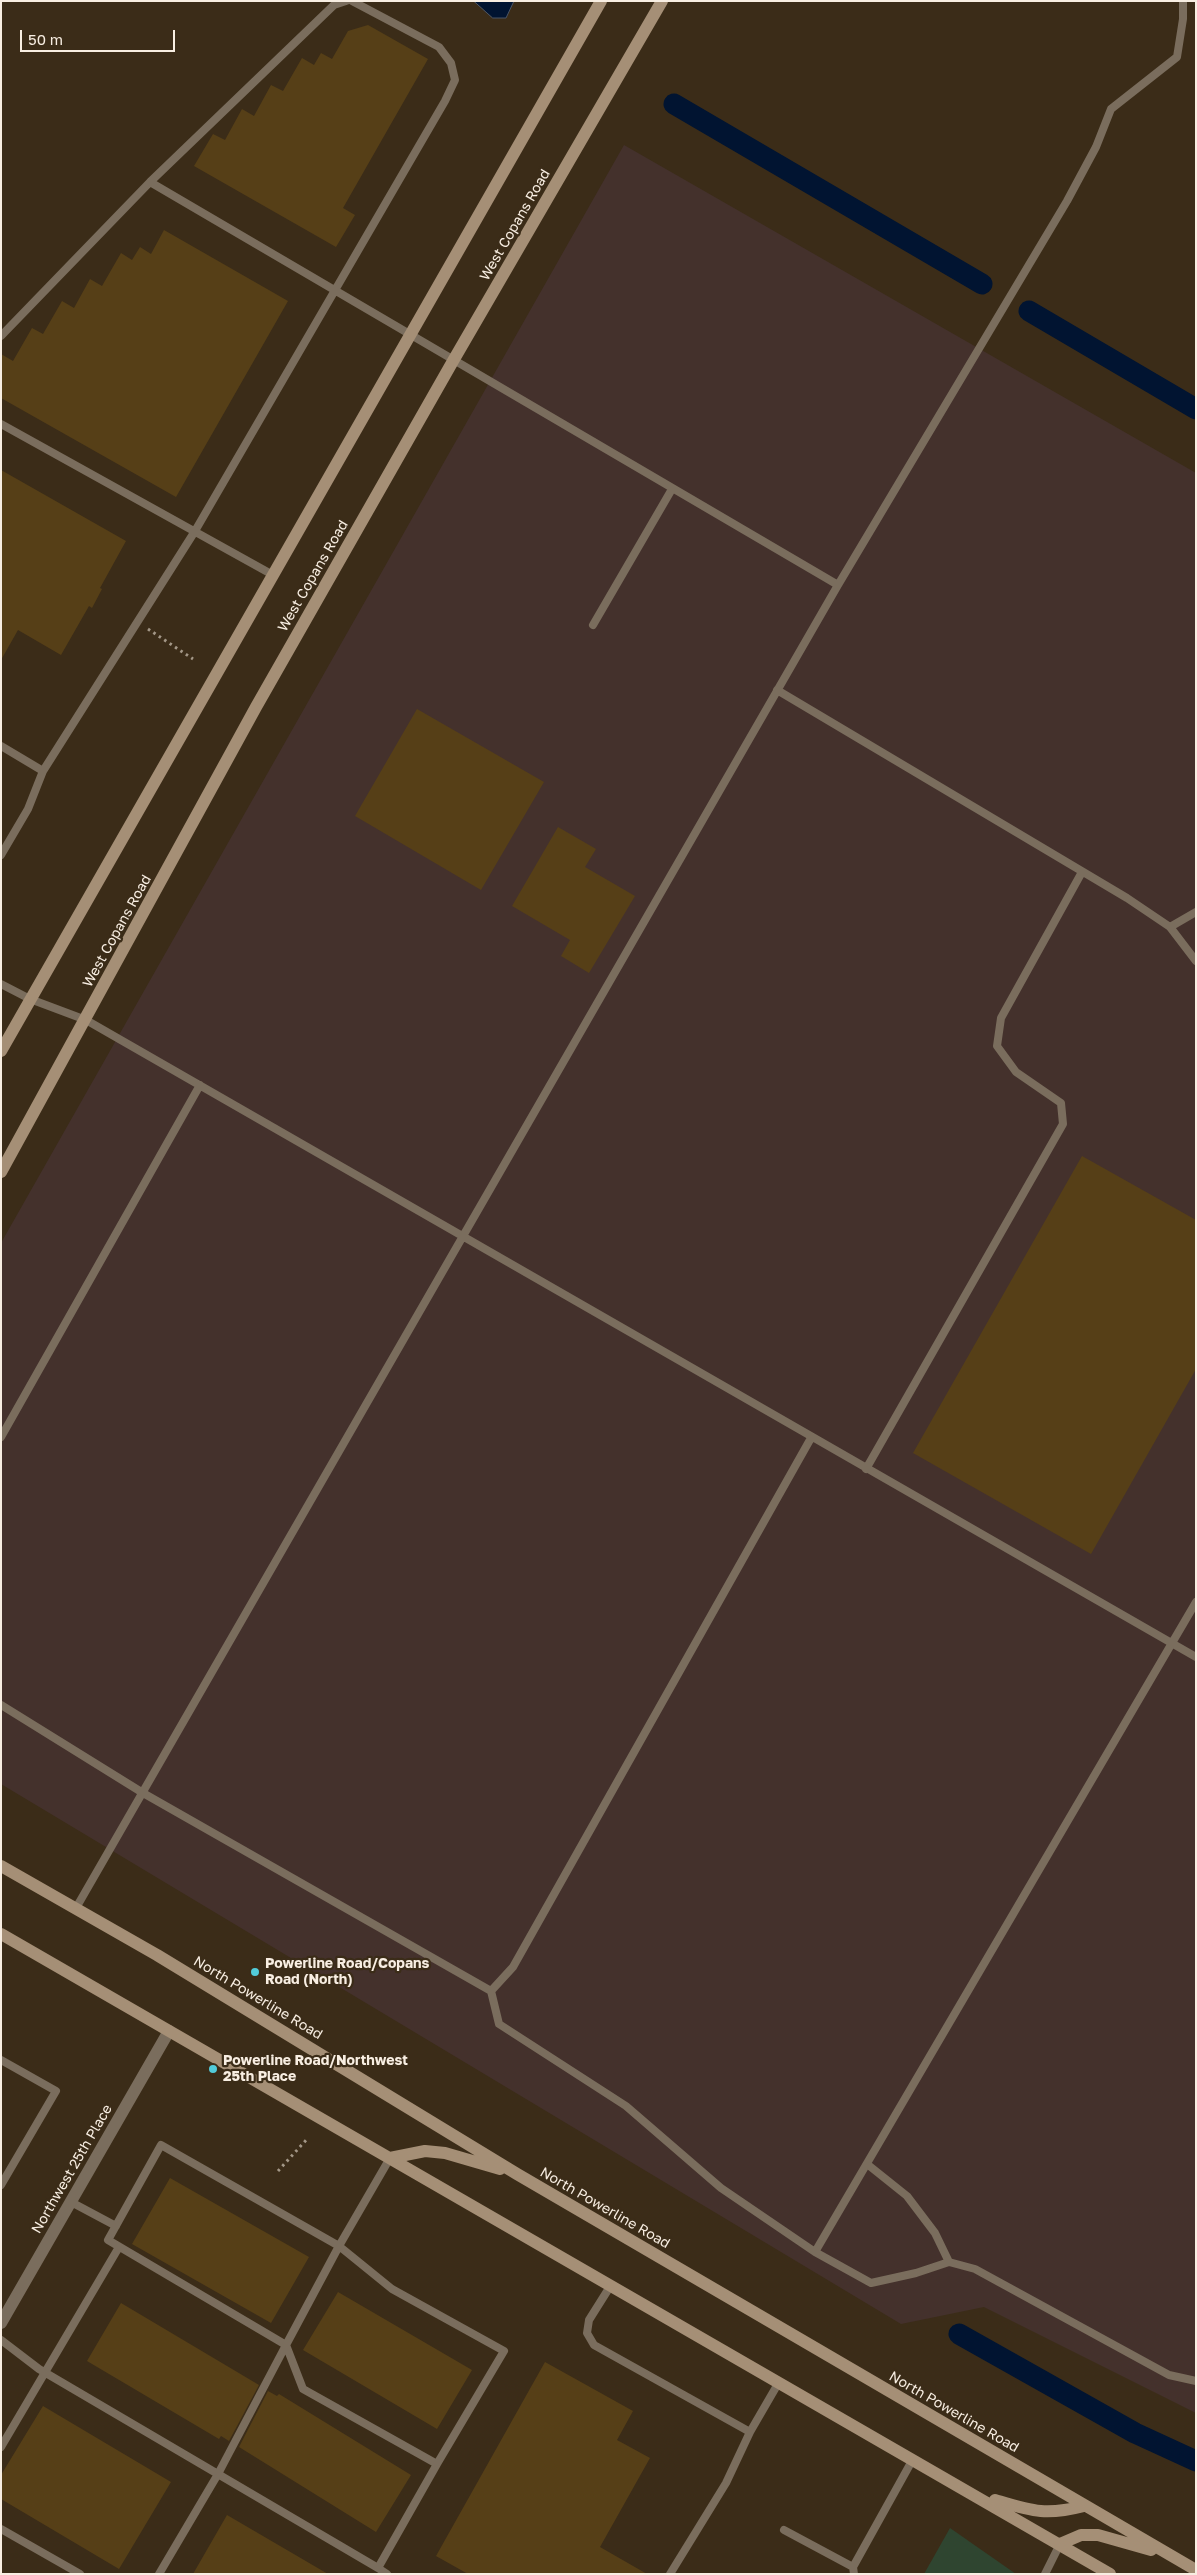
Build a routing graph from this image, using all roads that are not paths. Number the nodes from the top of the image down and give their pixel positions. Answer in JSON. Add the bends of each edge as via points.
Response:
{"nodes":[{"id":1,"x":346,"y":1,"type":"edge"},
{"id":2,"x":352,"y":1,"type":"edge"},
{"id":3,"x":601,"y":1,"type":"edge"},
{"id":4,"x":662,"y":1,"type":"edge"},
{"id":5,"x":1183,"y":1,"type":"edge"},
{"id":6,"x":150,"y":182,"type":"junction"},
{"id":7,"x":335,"y":290,"type":"junction"},
{"id":8,"x":1,"y":336,"type":"edge"},
{"id":9,"x":411,"y":336,"type":"junction"},
{"id":10,"x":453,"y":361,"type":"junction"},
{"id":11,"x":1,"y":424,"type":"edge"},
{"id":12,"x":672,"y":489,"type":"junction"},
{"id":13,"x":195,"y":531,"type":"junction"},
{"id":14,"x":273,"y":575,"type":"junction"},
{"id":15,"x":838,"y":585,"type":"junction"},
{"id":16,"x":593,"y":625,"type":"dead end"},
{"id":17,"x":777,"y":690,"type":"junction"},
{"id":18,"x":1,"y":746,"type":"edge"},
{"id":19,"x":42,"y":771,"type":"junction"},
{"id":20,"x":1,"y":855,"type":"edge"},
{"id":21,"x":1082,"y":872,"type":"junction"},
{"id":22,"x":1196,"y":912,"type":"edge"},
{"id":23,"x":1170,"y":927,"type":"junction"},
{"id":24,"x":1196,"y":961,"type":"edge"},
{"id":25,"x":1,"y":984,"type":"edge"},
{"id":26,"x":30,"y":998,"type":"junction"},
{"id":27,"x":86,"y":1020,"type":"junction"},
{"id":28,"x":1,"y":1051,"type":"edge"},
{"id":29,"x":200,"y":1085,"type":"junction"},
{"id":30,"x":1,"y":1172,"type":"edge"},
{"id":31,"x":462,"y":1237,"type":"junction"},
{"id":32,"x":1,"y":1436,"type":"edge"},
{"id":33,"x":811,"y":1438,"type":"junction"},
{"id":34,"x":866,"y":1469,"type":"junction"},
{"id":35,"x":1196,"y":1602,"type":"edge"},
{"id":36,"x":1173,"y":1643,"type":"junction"},
{"id":37,"x":1196,"y":1657,"type":"edge"},
{"id":38,"x":1,"y":1704,"type":"edge"},
{"id":39,"x":142,"y":1794,"type":"junction"},
{"id":40,"x":1,"y":1866,"type":"edge"},
{"id":41,"x":76,"y":1908,"type":"junction"},
{"id":42,"x":1,"y":1934,"type":"edge"},
{"id":43,"x":491,"y":1992,"type":"junction"},
{"id":44,"x":169,"y":2031,"type":"junction"},
{"id":45,"x":1,"y":2060,"type":"edge"},
{"id":46,"x":390,"y":2158,"type":"junction"},
{"id":47,"x":867,"y":2164,"type":"junction"},
{"id":48,"x":517,"y":2174,"type":"junction"},
{"id":49,"x":1,"y":2186,"type":"edge"},
{"id":50,"x":71,"y":2202,"type":"junction"},
{"id":51,"x":116,"y":2226,"type":"junction"},
{"id":52,"x":120,"y":2246,"type":"junction"},
{"id":53,"x":339,"y":2246,"type":"junction"},
{"id":54,"x":815,"y":2252,"type":"junction"},
{"id":55,"x":949,"y":2262,"type":"junction"},
{"id":56,"x":611,"y":2285,"type":"junction"},
{"id":57,"x":1,"y":2323,"type":"edge"},
{"id":58,"x":1,"y":2340,"type":"edge"},
{"id":59,"x":286,"y":2345,"type":"junction"},
{"id":60,"x":44,"y":2372,"type":"junction"},
{"id":61,"x":1196,"y":2381,"type":"edge"},
{"id":62,"x":779,"y":2382,"type":"junction"},
{"id":63,"x":750,"y":2432,"type":"junction"},
{"id":64,"x":1,"y":2447,"type":"edge"},
{"id":65,"x":913,"y":2459,"type":"junction"},
{"id":66,"x":437,"y":2464,"type":"junction"},
{"id":67,"x":218,"y":2474,"type":"junction"},
{"id":68,"x":975,"y":2495,"type":"junction"},
{"id":69,"x":1084,"y":2506,"type":"junction"},
{"id":70,"x":1,"y":2528,"type":"edge"},
{"id":71,"x":784,"y":2530,"type":"dead end"},
{"id":72,"x":1060,"y":2544,"type":"junction"},
{"id":73,"x":1170,"y":2555,"type":"junction"},
{"id":74,"x":378,"y":2568,"type":"junction"},
{"id":75,"x":1196,"y":2570,"type":"edge"},
{"id":76,"x":853,"y":2571,"type":"edge"},
{"id":77,"x":80,"y":2574,"type":"edge"},
{"id":78,"x":159,"y":2574,"type":"edge"},
{"id":79,"x":388,"y":2574,"type":"edge"},
{"id":80,"x":670,"y":2574,"type":"edge"},
{"id":81,"x":1045,"y":2574,"type":"edge"},
{"id":82,"x":1110,"y":2574,"type":"edge"}],
"edges":[{"from":1,"to":6,"type":"lane","via":[[334,5]]},
{"from":2,"to":7,"type":"lane","via":[[439,48],[451,63],[455,80]]},
{"from":3,"to":9,"type":"main road"},
{"from":4,"to":10,"type":"main road","name":"West Copans Road"},
{"from":5,"to":15,"type":"lane","via":[[1184,19],[1177,57],[1111,110],[1096,147],[1067,201]]},
{"from":6,"to":7,"type":"lane"},
{"from":6,"to":8,"type":"lane"},
{"from":7,"to":9,"type":"lane"},
{"from":7,"to":13,"type":"lane"},
{"from":9,"to":10,"type":"lane"},
{"from":9,"to":14,"type":"main road"},
{"from":10,"to":12,"type":"lane"},
{"from":10,"to":27,"type":"main road","name":"West Copans Road","via":[[256,706]]},
{"from":11,"to":13,"type":"lane"},
{"from":12,"to":15,"type":"lane"},
{"from":12,"to":16,"type":"lane"},
{"from":13,"to":14,"type":"lane"},
{"from":13,"to":19,"type":"lane"},
{"from":14,"to":26,"type":"main road"},
{"from":15,"to":17,"type":"lane"},
{"from":17,"to":21,"type":"lane"},
{"from":17,"to":31,"type":"lane"},
{"from":18,"to":19,"type":"lane"},
{"from":19,"to":20,"type":"lane","via":[[28,809]]},
{"from":21,"to":23,"type":"lane"},
{"from":21,"to":34,"type":"lane","via":[[1001,1018],[997,1046],[1016,1072],[1061,1103],[1063,1124]]},
{"from":22,"to":23,"type":"lane"},
{"from":23,"to":24,"type":"lane"},
{"from":25,"to":26,"type":"lane"},
{"from":26,"to":27,"type":"lane"},
{"from":26,"to":28,"type":"main road"},
{"from":27,"to":29,"type":"lane"},
{"from":27,"to":30,"type":"main road","name":"West Copans Road"},
{"from":29,"to":31,"type":"lane"},
{"from":29,"to":32,"type":"lane"},
{"from":31,"to":33,"type":"lane"},
{"from":31,"to":39,"type":"lane"},
{"from":33,"to":34,"type":"lane"},
{"from":33,"to":43,"type":"lane","via":[[513,1967]]},
{"from":34,"to":36,"type":"lane"},
{"from":35,"to":36,"type":"lane"},
{"from":36,"to":37,"type":"lane"},
{"from":36,"to":47,"type":"lane"},
{"from":38,"to":39,"type":"lane"},
{"from":39,"to":41,"type":"lane"},
{"from":39,"to":43,"type":"lane"},
{"from":40,"to":41,"type":"main road","name":"North Powerline Road"},
{"from":41,"to":48,"type":"main road","name":"North Powerline Road"},
{"from":42,"to":44,"type":"main road"},
{"from":43,"to":54,"type":"lane","via":[[499,2024],[626,2106],[721,2188]]},
{"from":44,"to":46,"type":"main road"},
{"from":44,"to":50,"type":"street","name":"Northwest 25th Place"},
{"from":45,"to":49,"type":"lane","via":[[56,2091]]},
{"from":46,"to":48,"type":"main road","via":[[425,2151],[445,2153]]},
{"from":46,"to":53,"type":"lane"},
{"from":46,"to":56,"type":"main road"},
{"from":47,"to":54,"type":"lane"},
{"from":47,"to":55,"type":"lane","via":[[906,2196],[935,2233]]},
{"from":48,"to":69,"type":"main road","name":"North Powerline Road"},
{"from":50,"to":51,"type":"lane"},
{"from":50,"to":57,"type":"street","name":"Northwest 25th Place"},
{"from":51,"to":52,"type":"lane","via":[[108,2240]]},
{"from":51,"to":53,"type":"lane","via":[[161,2145]]},
{"from":52,"to":59,"type":"lane"},
{"from":52,"to":60,"type":"lane"},
{"from":53,"to":59,"type":"lane"},
{"from":53,"to":66,"type":"lane","via":[[392,2289],[504,2351]]},
{"from":54,"to":55,"type":"lane","via":[[871,2283]]},
{"from":55,"to":61,"type":"lane","via":[[975,2269],[1169,2375]]},
{"from":56,"to":62,"type":"main road"},
{"from":56,"to":63,"type":"lane","via":[[589,2320],[587,2334],[594,2345]]},
{"from":58,"to":60,"type":"lane"},
{"from":59,"to":66,"type":"lane","via":[[304,2389]]},
{"from":59,"to":67,"type":"lane"},
{"from":60,"to":64,"type":"lane"},
{"from":60,"to":67,"type":"lane"},
{"from":62,"to":63,"type":"lane"},
{"from":62,"to":65,"type":"main road"},
{"from":63,"to":80,"type":"lane","via":[[726,2483]]},
{"from":65,"to":68,"type":"main road"},
{"from":65,"to":76,"type":"lane"},
{"from":66,"to":74,"type":"lane"},
{"from":67,"to":74,"type":"lane"},
{"from":67,"to":78,"type":"lane"},
{"from":68,"to":69,"type":"main road","via":[[1038,2513]]},
{"from":68,"to":72,"type":"main road"},
{"from":69,"to":73,"type":"main road","name":"North Powerline Road"},
{"from":70,"to":77,"type":"lane"},
{"from":71,"to":76,"type":"lane"},
{"from":72,"to":73,"type":"main road","via":[[1081,2535],[1098,2535]]},
{"from":72,"to":81,"type":"lane"},
{"from":72,"to":82,"type":"main road"},
{"from":73,"to":75,"type":"main road","name":"North Powerline Road"},
{"from":74,"to":79,"type":"lane"}]}
